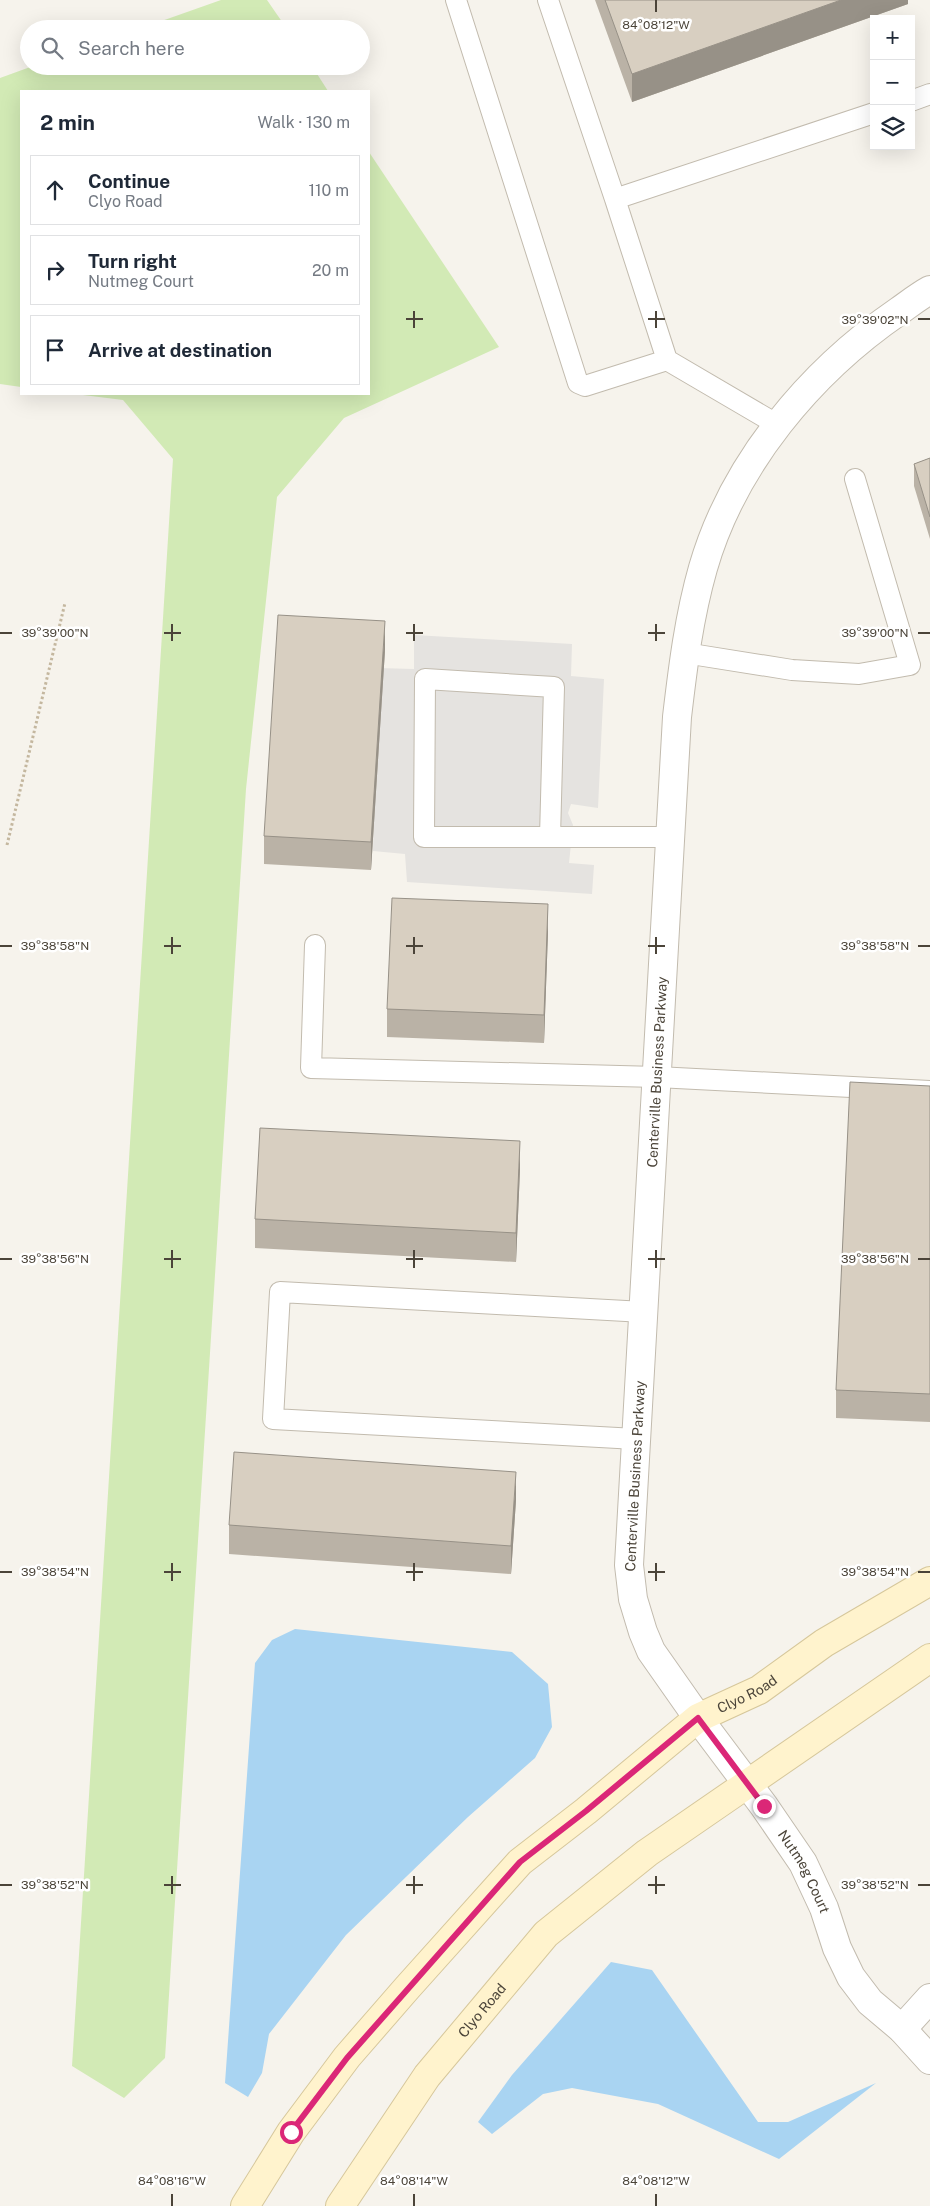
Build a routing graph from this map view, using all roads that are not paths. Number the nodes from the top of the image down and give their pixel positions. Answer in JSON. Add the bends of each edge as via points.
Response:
{"nodes":[{"id":1,"x":456,"y":0,"type":"edge"},
{"id":2,"x":548,"y":0,"type":"edge"},
{"id":3,"x":930,"y":94,"type":"edge"},
{"id":4,"x":915,"y":99,"type":"edge"},
{"id":5,"x":870,"y":114,"type":"edge"},
{"id":6,"x":615,"y":199,"type":"junction"},
{"id":7,"x":930,"y":290,"type":"edge"},
{"id":8,"x":667,"y":360,"type":"junction"},
{"id":9,"x":778,"y":425,"type":"junction"},
{"id":10,"x":855,"y":479,"type":"dead end"},
{"id":11,"x":685,"y":653,"type":"junction"},
{"id":12,"x":550,"y":837,"type":"junction"},
{"id":13,"x":670,"y":837,"type":"junction"},
{"id":14,"x":315,"y":945,"type":"dead end"},
{"id":15,"x":657,"y":1077,"type":"junction"},
{"id":16,"x":930,"y":1091,"type":"edge"},
{"id":17,"x":644,"y":1312,"type":"junction"},
{"id":18,"x":636,"y":1439,"type":"junction"},
{"id":19,"x":930,"y":1581,"type":"edge"},
{"id":20,"x":930,"y":1658,"type":"edge"},
{"id":21,"x":698,"y":1718,"type":"junction"},
{"id":22,"x":747,"y":1784,"type":"junction"},
{"id":23,"x":930,"y":1998,"type":"edge"},
{"id":24,"x":902,"y":2029,"type":"junction"},
{"id":25,"x":930,"y":2060,"type":"edge"},
{"id":26,"x":245,"y":2206,"type":"edge"},
{"id":27,"x":340,"y":2206,"type":"edge"}],
"edges":[{"from":1,"to":8,"type":"lane","via":[[578,384],[585,386]]},
{"from":2,"to":6,"type":"lane"},
{"from":3,"to":4,"type":"lane"},
{"from":5,"to":6,"type":"lane"},
{"from":6,"to":8,"type":"lane"},
{"from":7,"to":9,"type":"street","name":"Centerville Business Parkway","via":[[870,330],[829,366]]},
{"from":8,"to":9,"type":"lane"},
{"from":9,"to":11,"type":"street","name":"Centerville Business Parkway","via":[[747,469],[722,516],[703,567]]},
{"from":10,"to":11,"type":"lane","via":[[910,665],[859,674],[792,670]]},
{"from":11,"to":13,"type":"street","name":"Centerville Business Parkway","via":[[677,717]]},
{"from":12,"to":12,"type":"lane","via":[[424,837],[425,679],[554,687]]},
{"from":12,"to":13,"type":"lane"},
{"from":13,"to":15,"type":"street","name":"Centerville Business Parkway"},
{"from":14,"to":15,"type":"lane","via":[[311,1068]]},
{"from":15,"to":16,"type":"lane"},
{"from":15,"to":17,"type":"street","name":"Centerville Business Parkway"},
{"from":17,"to":18,"type":"street","name":"Centerville Business Parkway"},
{"from":17,"to":18,"type":"lane","via":[[280,1292],[273,1419]]},
{"from":18,"to":21,"type":"street","name":"Centerville Business Parkway","via":[[629,1565],[633,1599],[652,1650]]},
{"from":19,"to":21,"type":"street","name":"Clyo Road","via":[[824,1643],[759,1690]]},
{"from":20,"to":22,"type":"street","name":"Clyo Road"},
{"from":21,"to":22,"type":"street","name":"Nutmeg Court"},
{"from":21,"to":26,"type":"street","name":"Clyo Road","via":[[520,1862],[347,2058],[291,2132]]},
{"from":22,"to":24,"type":"street","name":"Nutmeg Court","via":[[803,1863],[851,1977],[870,2002]]},
{"from":22,"to":27,"type":"street","name":"Clyo Road","via":[[647,1853],[546,1934],[427,2076]]},
{"from":23,"to":24,"type":"street"},
{"from":24,"to":25,"type":"street","name":"Nutmeg Court"}]}
